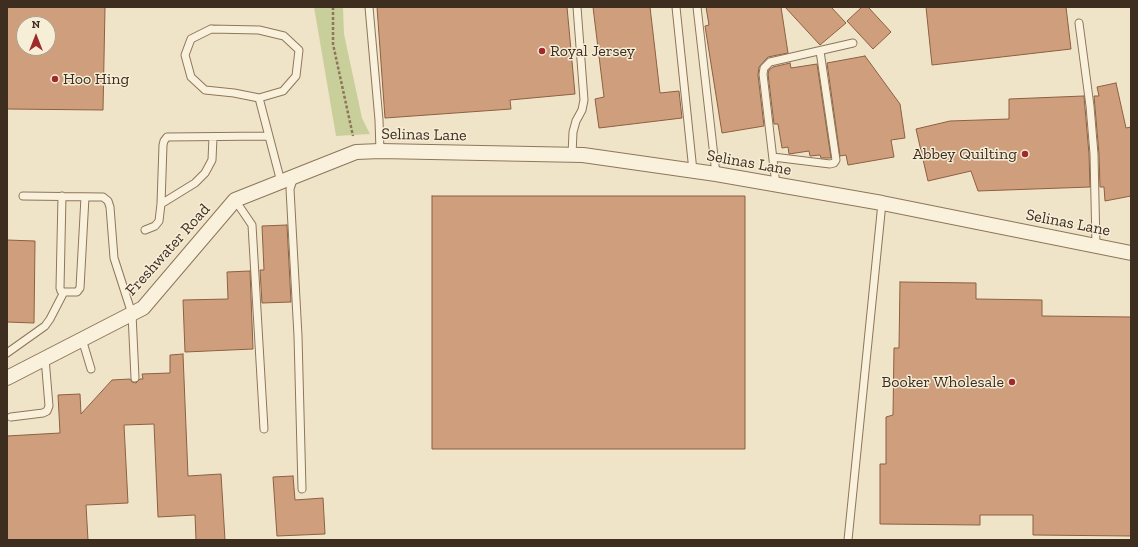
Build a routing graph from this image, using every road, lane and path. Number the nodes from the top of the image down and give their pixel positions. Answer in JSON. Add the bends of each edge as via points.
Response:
{"nodes":[{"id":1,"x":333,"y":7,"type":"edge"},
{"id":2,"x":369,"y":7,"type":"edge"},
{"id":3,"x":577,"y":7,"type":"edge"},
{"id":4,"x":676,"y":7,"type":"edge"},
{"id":5,"x":697,"y":7,"type":"edge"},
{"id":6,"x":1079,"y":23,"type":"dead end"},
{"id":7,"x":852,"y":43,"type":"dead end"},
{"id":8,"x":820,"y":51,"type":"junction"},
{"id":9,"x":259,"y":98,"type":"junction"},
{"id":10,"x":213,"y":136,"type":"junction"},
{"id":11,"x":269,"y":136,"type":"junction"},
{"id":12,"x":380,"y":151,"type":"junction"},
{"id":13,"x":356,"y":152,"type":"junction"},
{"id":14,"x":572,"y":155,"type":"junction"},
{"id":15,"x":773,"y":157,"type":"junction"},
{"id":16,"x":693,"y":171,"type":"junction"},
{"id":17,"x":716,"y":174,"type":"junction"},
{"id":18,"x":294,"y":177,"type":"junction"},
{"id":19,"x":281,"y":182,"type":"junction"},
{"id":20,"x":776,"y":185,"type":"junction"},
{"id":21,"x":23,"y":196,"type":"dead end"},
{"id":22,"x":62,"y":196,"type":"junction"},
{"id":23,"x":85,"y":197,"type":"junction"},
{"id":24,"x":235,"y":200,"type":"junction"},
{"id":25,"x":882,"y":203,"type":"junction"},
{"id":26,"x":161,"y":204,"type":"junction"},
{"id":27,"x":145,"y":230,"type":"dead end"},
{"id":28,"x":1096,"y":246,"type":"junction"},
{"id":29,"x":1131,"y":253,"type":"edge"},
{"id":30,"x":64,"y":292,"type":"junction"},
{"id":31,"x":132,"y":314,"type":"junction"},
{"id":32,"x":82,"y":339,"type":"junction"},
{"id":33,"x":7,"y":353,"type":"edge"},
{"id":34,"x":45,"y":358,"type":"junction"},
{"id":35,"x":91,"y":369,"type":"dead end"},
{"id":36,"x":7,"y":378,"type":"edge"},
{"id":37,"x":135,"y":378,"type":"dead end"},
{"id":38,"x":11,"y":417,"type":"dead end"},
{"id":39,"x":264,"y":429,"type":"dead end"},
{"id":40,"x":302,"y":489,"type":"dead end"},
{"id":41,"x":848,"y":540,"type":"edge"}],
"edges":[{"from":1,"to":13,"type":"path","via":[[333,44]]},
{"from":2,"to":12,"type":"lane"},
{"from":3,"to":14,"type":"lane","via":[[584,100],[573,132]]},
{"from":4,"to":16,"type":"lane"},
{"from":5,"to":17,"type":"lane"},
{"from":6,"to":28,"type":"lane","via":[[1094,154]]},
{"from":7,"to":8,"type":"lane"},
{"from":8,"to":15,"type":"lane","via":[[770,62],[764,68]]},
{"from":8,"to":15,"type":"lane","via":[[836,160],[830,164]]},
{"from":9,"to":9,"type":"lane","via":[[205,90],[191,77],[185,55],[191,39],[211,29],[259,30],[284,36],[299,50],[296,76],[283,91]]},
{"from":9,"to":11,"type":"lane"},
{"from":10,"to":11,"type":"lane"},
{"from":10,"to":26,"type":"lane","via":[[212,160],[205,173],[195,183]]},
{"from":10,"to":26,"type":"lane","via":[[167,137],[164,140]]},
{"from":11,"to":19,"type":"lane"},
{"from":12,"to":13,"type":"street","name":"Selinas Lane"},
{"from":12,"to":14,"type":"street","name":"Selinas Lane"},
{"from":13,"to":18,"type":"street","name":"Freshwater Road"},
{"from":14,"to":16,"type":"street","name":"Selinas Lane"},
{"from":15,"to":20,"type":"lane"},
{"from":16,"to":17,"type":"street","name":"Selinas Lane"},
{"from":17,"to":20,"type":"street","name":"Selinas Lane"},
{"from":18,"to":19,"type":"street","name":"Freshwater Road"},
{"from":18,"to":40,"type":"lane","via":[[290,189],[298,321]]},
{"from":19,"to":24,"type":"street","name":"Freshwater Road"},
{"from":20,"to":25,"type":"street","name":"Selinas Lane"},
{"from":21,"to":22,"type":"lane"},
{"from":22,"to":23,"type":"lane"},
{"from":22,"to":30,"type":"lane","via":[[60,288]]},
{"from":23,"to":30,"type":"lane","via":[[80,288],[77,292]]},
{"from":23,"to":31,"type":"lane","via":[[103,197],[108,201],[114,258]]},
{"from":24,"to":31,"type":"street","name":"Freshwater Road","via":[[143,308]]},
{"from":24,"to":39,"type":"lane","via":[[252,225]]},
{"from":25,"to":28,"type":"street","name":"Selinas Lane"},
{"from":25,"to":41,"type":"lane"},
{"from":26,"to":27,"type":"lane","via":[[159,221],[155,226]]},
{"from":28,"to":29,"type":"street","name":"Selinas Lane"},
{"from":30,"to":33,"type":"lane","via":[[45,326]]},
{"from":31,"to":32,"type":"street","name":"Freshwater Road"},
{"from":31,"to":37,"type":"lane"},
{"from":32,"to":34,"type":"street","name":"Freshwater Road"},
{"from":32,"to":35,"type":"lane"},
{"from":34,"to":36,"type":"street","name":"Freshwater Road"},
{"from":34,"to":38,"type":"lane","via":[[49,406],[47,411]]}]}
